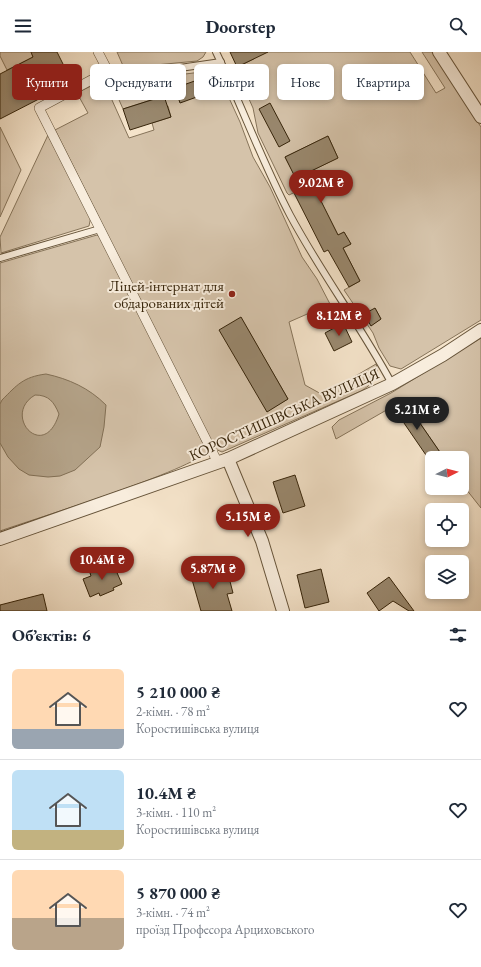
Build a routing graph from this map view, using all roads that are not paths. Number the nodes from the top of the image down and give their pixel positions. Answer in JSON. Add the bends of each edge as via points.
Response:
{"nodes":[{"id":1,"x":98,"y":52,"type":"edge"},
{"id":2,"x":216,"y":52,"type":"edge"},
{"id":3,"x":439,"y":52,"type":"edge"},
{"id":4,"x":221,"y":62,"type":"junction"},
{"id":5,"x":104,"y":64,"type":"edge"},
{"id":6,"x":186,"y":67,"type":"edge"},
{"id":7,"x":90,"y":81,"type":"edge"},
{"id":8,"x":481,"y":117,"type":"edge"},
{"id":9,"x":100,"y":229,"type":"junction"},
{"id":10,"x":0,"y":258,"type":"edge"},
{"id":11,"x":481,"y":330,"type":"edge"},
{"id":12,"x":392,"y":384,"type":"junction"},
{"id":13,"x":223,"y":461,"type":"junction"},
{"id":14,"x":0,"y":539,"type":"edge"},
{"id":15,"x":283,"y":611,"type":"edge"}],
"edges":[{"from":1,"to":5,"type":"street"},
{"from":2,"to":4,"type":"lane"},
{"from":3,"to":8,"type":"street"},
{"from":4,"to":6,"type":"lane"},
{"from":4,"to":12,"type":"lane","via":[[261,156],[291,216],[335,292],[371,345]]},
{"from":7,"to":9,"type":"street","via":[[39,108]]},
{"from":9,"to":10,"type":"lane"},
{"from":9,"to":13,"type":"street"},
{"from":11,"to":12,"type":"street","name":"КОРОСТИШІВСЬКА ВУЛИЦЯ"},
{"from":12,"to":13,"type":"street","name":"КОРОСТИШІВСЬКА ВУЛИЦЯ"},
{"from":13,"to":14,"type":"street","name":"КОРОСТИШІВСЬКА ВУЛИЦЯ"},
{"from":13,"to":15,"type":"street","via":[[262,541]]}]}
